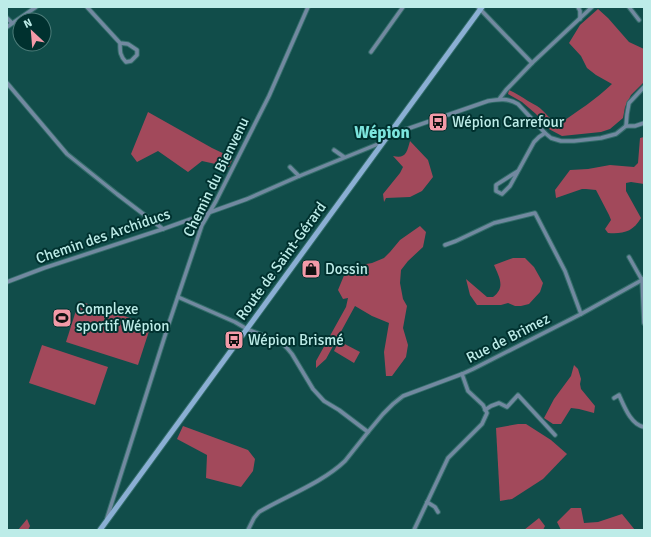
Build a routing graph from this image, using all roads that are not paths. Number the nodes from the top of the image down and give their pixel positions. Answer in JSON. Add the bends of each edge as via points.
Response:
{"nodes":[{"id":1,"x":87,"y":7,"type":"edge"},
{"id":2,"x":308,"y":7,"type":"edge"},
{"id":3,"x":403,"y":7,"type":"edge"},
{"id":4,"x":578,"y":7,"type":"edge"},
{"id":5,"x":592,"y":7,"type":"edge"},
{"id":6,"x":629,"y":7,"type":"edge"},
{"id":7,"x":480,"y":8,"type":"edge"},
{"id":8,"x":7,"y":18,"type":"edge"},
{"id":9,"x":580,"y":18,"type":"junction"},
{"id":10,"x":639,"y":20,"type":"dead end"},
{"id":11,"x":12,"y":24,"type":"joint"},
{"id":12,"x":7,"y":27,"type":"edge"},
{"id":13,"x":120,"y":43,"type":"junction"},
{"id":14,"x":371,"y":52,"type":"dead end"},
{"id":15,"x":532,"y":64,"type":"junction"},
{"id":16,"x":7,"y":84,"type":"edge"},
{"id":17,"x":644,"y":88,"type":"edge"},
{"id":18,"x":500,"y":98,"type":"junction"},
{"id":19,"x":644,"y":123,"type":"edge"},
{"id":20,"x":626,"y":126,"type":"junction"},
{"id":21,"x":393,"y":129,"type":"junction"},
{"id":22,"x":545,"y":132,"type":"junction"},
{"id":23,"x":384,"y":141,"type":"junction"},
{"id":24,"x":334,"y":150,"type":"dead end"},
{"id":25,"x":344,"y":157,"type":"junction"},
{"id":26,"x":290,"y":167,"type":"dead end"},
{"id":27,"x":518,"y":171,"type":"junction"},
{"id":28,"x":299,"y":176,"type":"junction"},
{"id":29,"x":210,"y":212,"type":"junction"},
{"id":30,"x":163,"y":229,"type":"junction"},
{"id":31,"x":445,"y":245,"type":"dead end"},
{"id":32,"x":629,"y":257,"type":"dead end"},
{"id":33,"x":643,"y":279,"type":"edge"},
{"id":34,"x":7,"y":282,"type":"edge"},
{"id":35,"x":178,"y":297,"type":"junction"},
{"id":36,"x":581,"y":314,"type":"junction"},
{"id":37,"x":644,"y":323,"type":"edge"},
{"id":38,"x":247,"y":329,"type":"junction"},
{"id":39,"x":462,"y":374,"type":"junction"},
{"id":40,"x":614,"y":398,"type":"dead end"},
{"id":41,"x":485,"y":410,"type":"junction"},
{"id":42,"x":644,"y":427,"type":"edge"},
{"id":43,"x":368,"y":432,"type":"junction"},
{"id":44,"x":555,"y":435,"type":"dead end"},
{"id":45,"x":427,"y":502,"type":"junction"},
{"id":46,"x":438,"y":512,"type":"dead end"},
{"id":47,"x":106,"y":521,"type":"junction"},
{"id":48,"x":100,"y":530,"type":"edge"},
{"id":49,"x":248,"y":530,"type":"edge"},
{"id":50,"x":414,"y":530,"type":"edge"}],
"edges":[{"from":1,"to":13,"type":"street"},
{"from":2,"to":29,"type":"street","name":"Chemin du Bienvenu","via":[[269,96]]},
{"from":3,"to":14,"type":"street"},
{"from":4,"to":9,"type":"street"},
{"from":5,"to":9,"type":"street"},
{"from":6,"to":10,"type":"street"},
{"from":7,"to":15,"type":"street"},
{"from":7,"to":21,"type":"main road","name":"Route de Saint-Gérard"},
{"from":8,"to":11,"type":"street"},
{"from":9,"to":15,"type":"street"},
{"from":11,"to":12,"type":"street"},
{"from":13,"to":13,"type":"street","via":[[128,44],[137,50],[137,56],[126,62],[120,52]]},
{"from":15,"to":18,"type":"street"},
{"from":16,"to":30,"type":"street","via":[[67,154]]},
{"from":17,"to":20,"type":"street","via":[[629,103]]},
{"from":18,"to":21,"type":"street","via":[[407,129]]},
{"from":18,"to":22,"type":"street","via":[[518,104]]},
{"from":19,"to":20,"type":"street"},
{"from":20,"to":22,"type":"street","via":[[616,134],[591,140],[565,142],[551,138]]},
{"from":21,"to":23,"type":"main road","name":"Route de Saint-Gérard"},
{"from":22,"to":27,"type":"street","via":[[534,142]]},
{"from":23,"to":25,"type":"street","name":"Chemin des Archiducs"},
{"from":23,"to":38,"type":"main road","name":"Route de Saint-Gérard"},
{"from":24,"to":25,"type":"street"},
{"from":25,"to":28,"type":"street","name":"Chemin des Archiducs"},
{"from":26,"to":28,"type":"street"},
{"from":27,"to":27,"type":"street","via":[[502,194],[496,191],[496,185]]},
{"from":28,"to":29,"type":"street","name":"Chemin des Archiducs"},
{"from":29,"to":30,"type":"street","name":"Chemin des Archiducs"},
{"from":29,"to":35,"type":"street","name":"Chemin du Bienvenu","via":[[202,225]]},
{"from":30,"to":34,"type":"street","name":"Chemin des Archiducs"},
{"from":31,"to":36,"type":"street","via":[[494,222],[535,213],[565,271]]},
{"from":32,"to":33,"type":"street"},
{"from":33,"to":36,"type":"street","name":"Rue de Brimez"},
{"from":33,"to":37,"type":"street"},
{"from":35,"to":38,"type":"street"},
{"from":35,"to":47,"type":"street","name":"Chemin du Bienvenu"},
{"from":36,"to":39,"type":"street","name":"Rue de Brimez"},
{"from":38,"to":43,"type":"street","via":[[277,341],[287,348],[313,389],[324,401]]},
{"from":38,"to":47,"type":"main road","name":"Route de Saint-Gérard"},
{"from":39,"to":41,"type":"street","name":"Rue de Brimez","via":[[468,391]]},
{"from":39,"to":43,"type":"street","via":[[403,396],[388,408]]},
{"from":40,"to":42,"type":"street","via":[[619,395],[630,417]]},
{"from":41,"to":44,"type":"street","via":[[499,403],[507,407],[518,395]]},
{"from":41,"to":45,"type":"street","via":[[487,413],[482,424],[448,458]]},
{"from":43,"to":49,"type":"street","via":[[338,467],[260,512]]},
{"from":45,"to":46,"type":"street"},
{"from":45,"to":50,"type":"street"},
{"from":47,"to":48,"type":"main road","name":"Route de Saint-Gérard"}]}
